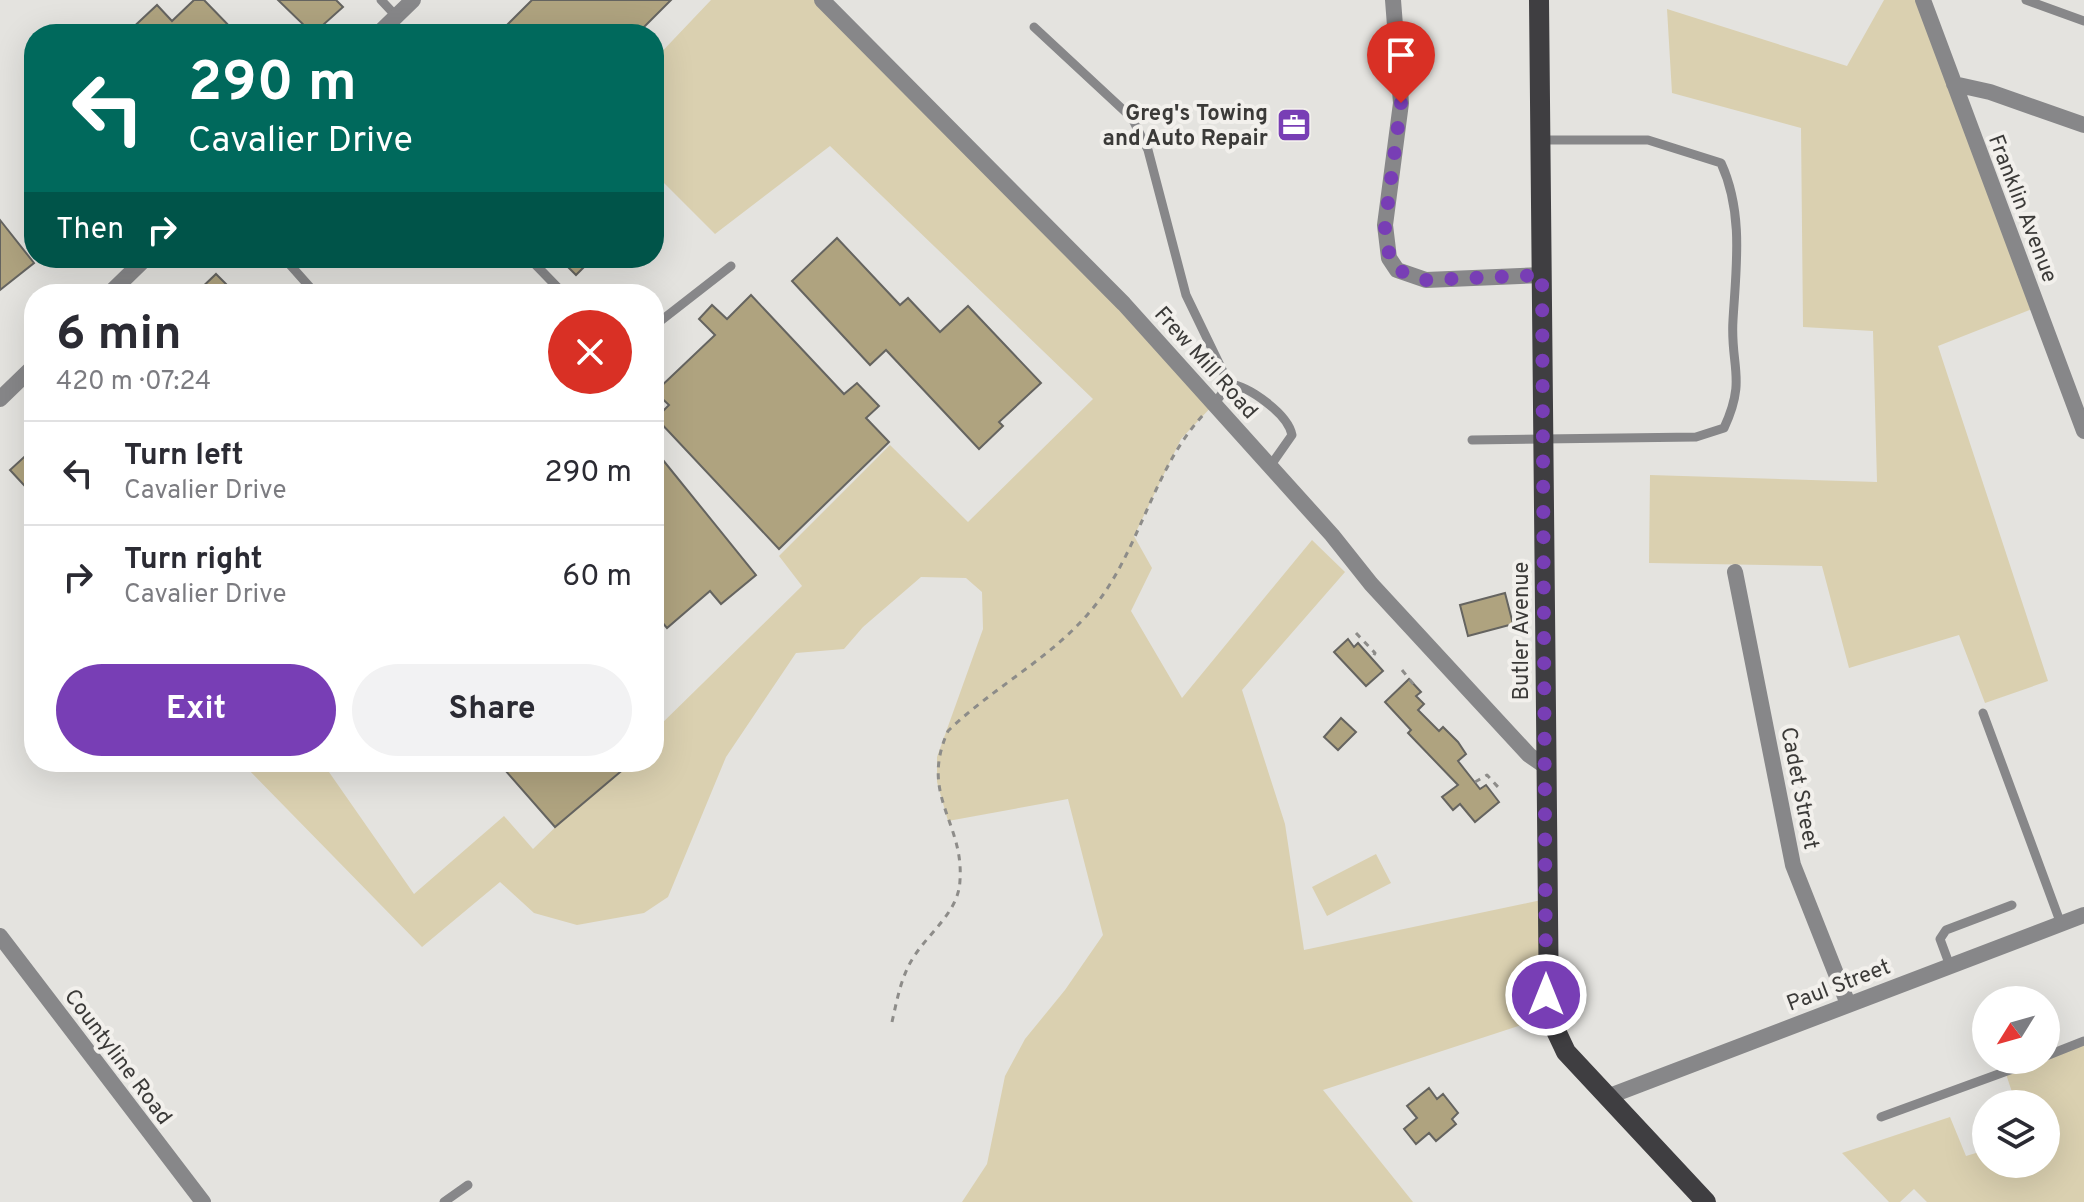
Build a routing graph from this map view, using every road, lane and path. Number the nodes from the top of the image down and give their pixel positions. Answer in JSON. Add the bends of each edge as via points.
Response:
{"nodes":[{"id":1,"x":381,"y":0,"type":"edge"},
{"id":2,"x":413,"y":0,"type":"edge"},
{"id":3,"x":822,"y":0,"type":"edge"},
{"id":4,"x":1393,"y":0,"type":"edge"},
{"id":5,"x":1923,"y":0,"type":"edge"},
{"id":6,"x":2026,"y":0,"type":"edge"},
{"id":7,"x":1538,"y":1,"type":"edge"},
{"id":8,"x":396,"y":16,"type":"junction"},
{"id":9,"x":2084,"y":21,"type":"edge"},
{"id":10,"x":388,"y":24,"type":"edge"},
{"id":11,"x":1034,"y":27,"type":"dead end"},
{"id":12,"x":1954,"y":84,"type":"junction"},
{"id":13,"x":2084,"y":125,"type":"edge"},
{"id":14,"x":1541,"y":140,"type":"junction"},
{"id":15,"x":731,"y":266,"type":"dead end"},
{"id":16,"x":136,"y":268,"type":"edge"},
{"id":17,"x":293,"y":268,"type":"edge"},
{"id":18,"x":539,"y":268,"type":"edge"},
{"id":19,"x":1542,"y":275,"type":"junction"},
{"id":20,"x":119,"y":284,"type":"edge"},
{"id":21,"x":307,"y":284,"type":"edge"},
{"id":22,"x":554,"y":284,"type":"edge"},
{"id":23,"x":664,"y":318,"type":"edge"},
{"id":24,"x":24,"y":376,"type":"edge"},
{"id":25,"x":1229,"y":384,"type":"junction"},
{"id":26,"x":0,"y":399,"type":"edge"},
{"id":27,"x":1215,"y":403,"type":"junction"},
{"id":28,"x":2084,"y":431,"type":"edge"},
{"id":29,"x":1472,"y":440,"type":"dead end"},
{"id":30,"x":1543,"y":441,"type":"junction"},
{"id":31,"x":1271,"y":465,"type":"junction"},
{"id":32,"x":1735,"y":572,"type":"dead end"},
{"id":33,"x":1356,"y":633,"type":"dead end"},
{"id":34,"x":1372,"y":659,"type":"dead end"},
{"id":35,"x":1402,"y":670,"type":"dead end"},
{"id":36,"x":1414,"y":685,"type":"dead end"},
{"id":37,"x":1983,"y":713,"type":"dead end"},
{"id":38,"x":1545,"y":766,"type":"junction"},
{"id":39,"x":1475,"y":782,"type":"dead end"},
{"id":40,"x":1498,"y":787,"type":"dead end"},
{"id":41,"x":2012,"y":905,"type":"dead end"},
{"id":42,"x":2084,"y":915,"type":"edge"},
{"id":43,"x":2061,"y":924,"type":"junction"},
{"id":44,"x":0,"y":936,"type":"edge"},
{"id":45,"x":1950,"y":966,"type":"junction"},
{"id":46,"x":1848,"y":1004,"type":"junction"},
{"id":47,"x":892,"y":1022,"type":"dead end"},
{"id":48,"x":2084,"y":1041,"type":"edge"},
{"id":49,"x":2060,"y":1050,"type":"edge"},
{"id":50,"x":1999,"y":1074,"type":"edge"},
{"id":51,"x":1607,"y":1097,"type":"junction"},
{"id":52,"x":1881,"y":1117,"type":"dead end"},
{"id":53,"x":468,"y":1185,"type":"dead end"},
{"id":54,"x":203,"y":1202,"type":"edge"},
{"id":55,"x":444,"y":1202,"type":"edge"},
{"id":56,"x":1706,"y":1202,"type":"edge"}],
"edges":[{"from":1,"to":8,"type":"lane"},
{"from":2,"to":8,"type":"street"},
{"from":3,"to":27,"type":"street","name":"Frew Mill Road"},
{"from":4,"to":19,"type":"street","via":[[1401,103],[1385,225],[1389,258],[1397,270],[1426,280]]},
{"from":5,"to":12,"type":"street","name":"Franklin Avenue"},
{"from":6,"to":9,"type":"lane"},
{"from":7,"to":14,"type":"main road","name":"Butler Avenue"},
{"from":8,"to":10,"type":"street"},
{"from":11,"to":25,"type":"lane","via":[[1132,118],[1148,150],[1186,295]]},
{"from":12,"to":13,"type":"street"},
{"from":12,"to":28,"type":"street","name":"Franklin Avenue"},
{"from":14,"to":19,"type":"main road","name":"Butler Avenue"},
{"from":14,"to":30,"type":"lane","via":[[1648,140],[1721,163],[1733,190],[1738,281],[1733,323],[1739,372],[1736,402],[1724,428],[1696,437]]},
{"from":15,"to":23,"type":"lane"},
{"from":16,"to":20,"type":"street"},
{"from":17,"to":21,"type":"lane"},
{"from":18,"to":22,"type":"lane"},
{"from":19,"to":30,"type":"main road","name":"Butler Avenue"},
{"from":24,"to":26,"type":"street"},
{"from":25,"to":27,"type":"lane"},
{"from":25,"to":31,"type":"lane","via":[[1240,385],[1280,414],[1292,430]]},
{"from":27,"to":31,"type":"street","name":"Frew Mill Road"},
{"from":27,"to":47,"type":"path","via":[[1181,439],[1124,558],[1090,613],[948,731],[937,757],[937,782],[961,882],[952,908],[902,980]]},
{"from":29,"to":30,"type":"lane"},
{"from":30,"to":38,"type":"main road","name":"Butler Avenue"},
{"from":31,"to":38,"type":"street","name":"Frew Mill Road","via":[[1371,584]]},
{"from":32,"to":46,"type":"street","name":"Cadet Street","via":[[1793,865]]},
{"from":33,"to":34,"type":"path","via":[[1376,654]]},
{"from":35,"to":36,"type":"path"},
{"from":37,"to":43,"type":"lane"},
{"from":38,"to":51,"type":"main road","name":"Butler Avenue","via":[[1549,1016],[1566,1052]]},
{"from":39,"to":40,"type":"path","via":[[1487,775]]},
{"from":41,"to":45,"type":"lane","via":[[1946,930],[1940,939]]},
{"from":42,"to":43,"type":"street","name":"Paul Street"},
{"from":43,"to":45,"type":"street","name":"Paul Street"},
{"from":44,"to":54,"type":"street","name":"Countyline Road"},
{"from":45,"to":46,"type":"street","name":"Paul Street"},
{"from":46,"to":51,"type":"street","name":"Paul Street"},
{"from":48,"to":49,"type":"lane"},
{"from":50,"to":52,"type":"lane"},
{"from":51,"to":56,"type":"main road","name":"Butler Avenue"},
{"from":53,"to":55,"type":"lane"}]}
